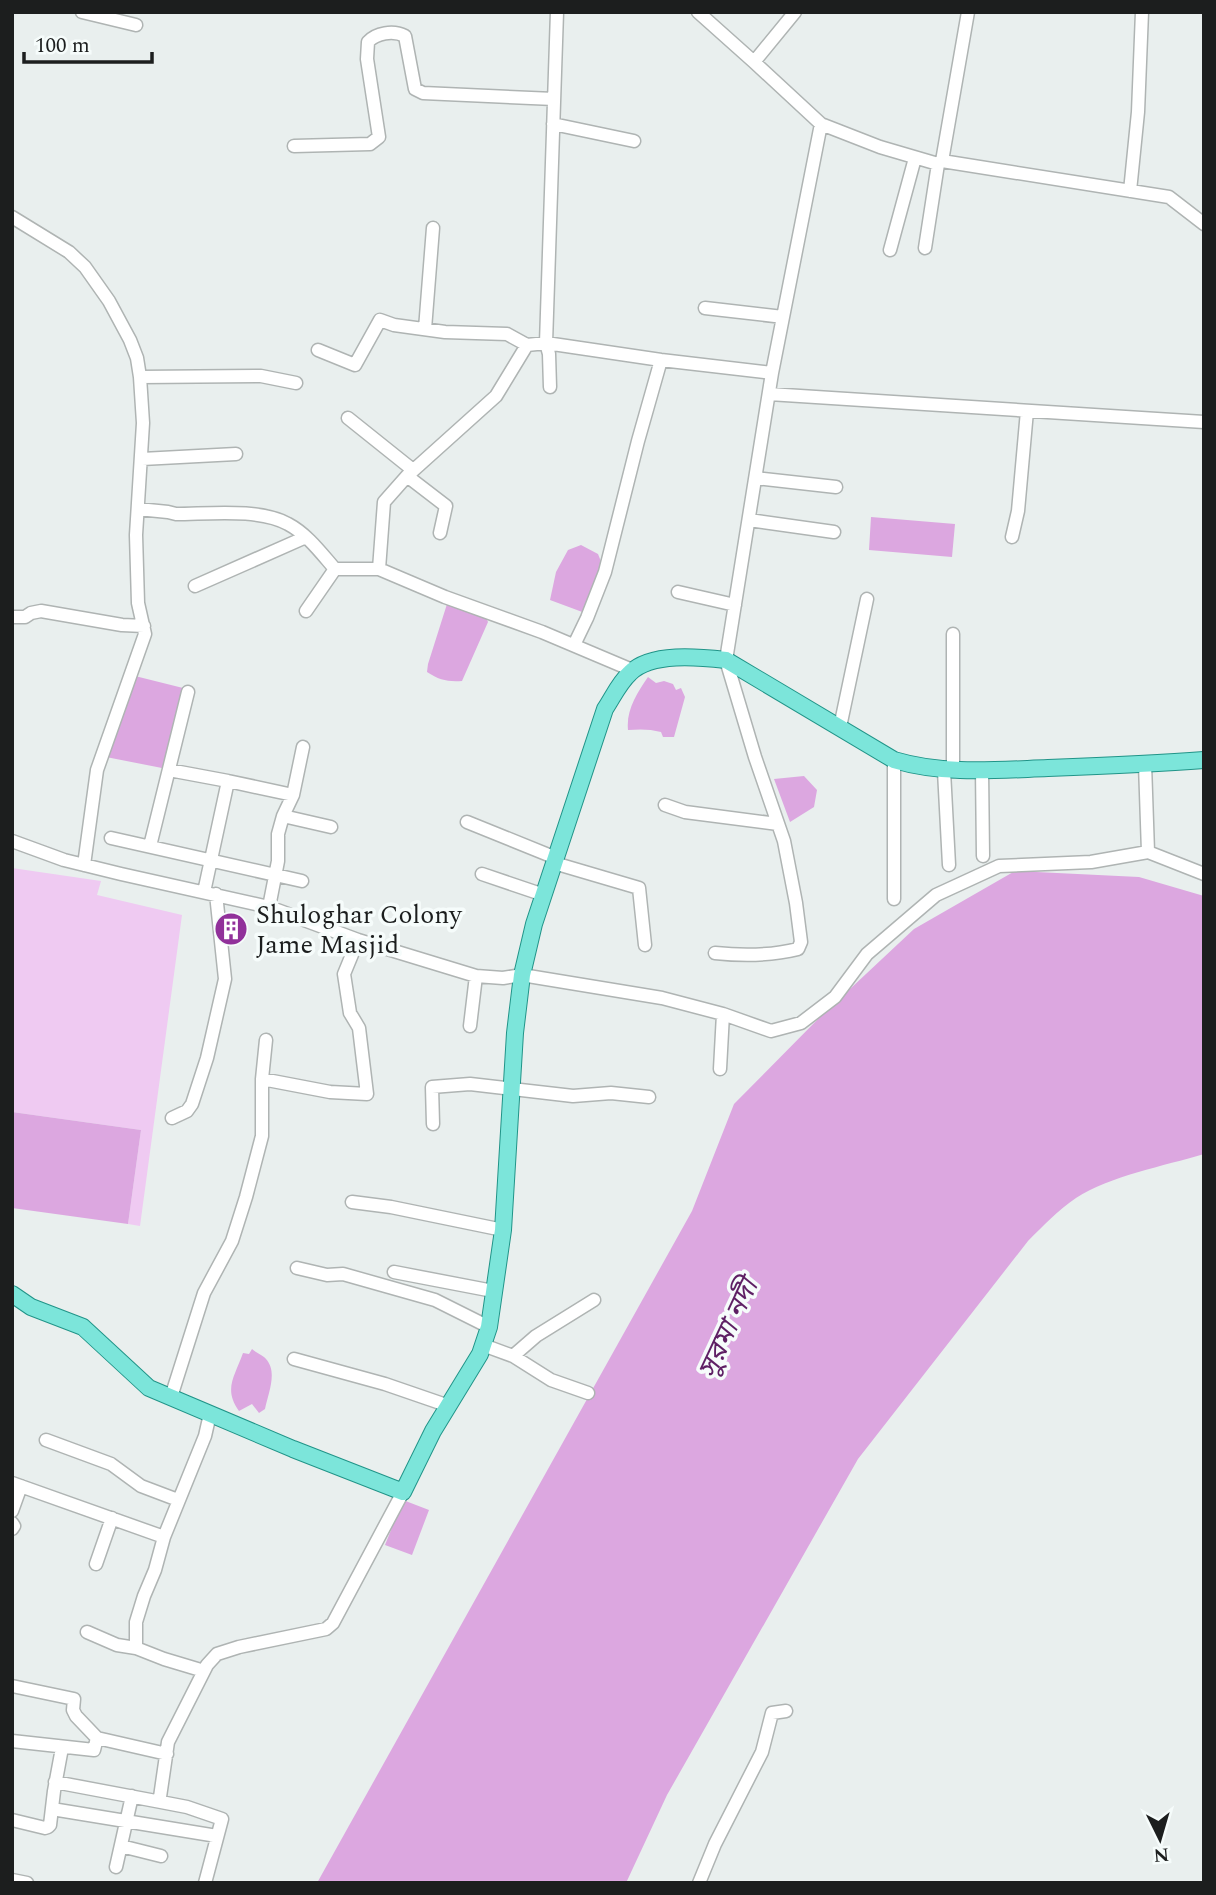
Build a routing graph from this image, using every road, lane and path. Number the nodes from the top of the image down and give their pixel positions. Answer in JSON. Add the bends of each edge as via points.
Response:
{"nodes":[{"id":1,"x":82,"y":12,"type":"edge"},
{"id":2,"x":557,"y":12,"type":"edge"},
{"id":3,"x":698,"y":12,"type":"edge"},
{"id":4,"x":795,"y":12,"type":"edge"},
{"id":5,"x":968,"y":12,"type":"edge"},
{"id":6,"x":1142,"y":12,"type":"edge"},
{"id":7,"x":115,"y":16,"type":"edge"},
{"id":8,"x":136,"y":25,"type":"dead end"},
{"id":9,"x":754,"y":62,"type":"junction"},
{"id":10,"x":554,"y":99,"type":"junction"},
{"id":11,"x":553,"y":124,"type":"junction"},
{"id":12,"x":821,"y":124,"type":"junction"},
{"id":13,"x":634,"y":141,"type":"dead end"},
{"id":14,"x":294,"y":146,"type":"dead end"},
{"id":15,"x":915,"y":158,"type":"junction"},
{"id":16,"x":940,"y":162,"type":"junction"},
{"id":17,"x":1130,"y":191,"type":"junction"},
{"id":18,"x":12,"y":217,"type":"edge"},
{"id":19,"x":1204,"y":224,"type":"edge"},
{"id":20,"x":433,"y":228,"type":"dead end"},
{"id":21,"x":925,"y":248,"type":"dead end"},
{"id":22,"x":890,"y":250,"type":"dead end"},
{"id":23,"x":705,"y":308,"type":"dead end"},
{"id":24,"x":783,"y":317,"type":"junction"},
{"id":25,"x":425,"y":329,"type":"junction"},
{"id":26,"x":545,"y":343,"type":"junction"},
{"id":27,"x":527,"y":345,"type":"junction"},
{"id":28,"x":317,"y":350,"type":"dead end"},
{"id":29,"x":661,"y":360,"type":"junction"},
{"id":30,"x":772,"y":373,"type":"junction"},
{"id":31,"x":140,"y":377,"type":"junction"},
{"id":32,"x":296,"y":383,"type":"dead end"},
{"id":33,"x":550,"y":387,"type":"dead end"},
{"id":34,"x":769,"y":394,"type":"junction"},
{"id":35,"x":1027,"y":411,"type":"junction"},
{"id":36,"x":348,"y":418,"type":"dead end"},
{"id":37,"x":1204,"y":422,"type":"edge"},
{"id":38,"x":236,"y":454,"type":"dead end"},
{"id":39,"x":142,"y":459,"type":"junction"},
{"id":40,"x":410,"y":473,"type":"junction"},
{"id":41,"x":755,"y":478,"type":"junction"},
{"id":42,"x":836,"y":487,"type":"dead end"},
{"id":43,"x":138,"y":509,"type":"junction"},
{"id":44,"x":748,"y":520,"type":"junction"},
{"id":45,"x":834,"y":532,"type":"dead end"},
{"id":46,"x":440,"y":533,"type":"dead end"},
{"id":47,"x":306,"y":537,"type":"junction"},
{"id":48,"x":1012,"y":537,"type":"dead end"},
{"id":49,"x":335,"y":569,"type":"junction"},
{"id":50,"x":379,"y":569,"type":"junction"},
{"id":51,"x":195,"y":586,"type":"dead end"},
{"id":52,"x":678,"y":592,"type":"dead end"},
{"id":53,"x":867,"y":598,"type":"dead end"},
{"id":54,"x":735,"y":605,"type":"junction"},
{"id":55,"x":306,"y":611,"type":"dead end"},
{"id":56,"x":12,"y":617,"type":"edge"},
{"id":57,"x":144,"y":626,"type":"junction"},
{"id":58,"x":953,"y":634,"type":"dead end"},
{"id":59,"x":574,"y":645,"type":"junction"},
{"id":60,"x":726,"y":660,"type":"junction"},
{"id":61,"x":632,"y":670,"type":"junction"},
{"id":62,"x":188,"y":692,"type":"dead end"},
{"id":63,"x":839,"y":727,"type":"junction"},
{"id":64,"x":303,"y":747,"type":"dead end"},
{"id":65,"x":894,"y":760,"type":"junction"},
{"id":66,"x":1204,"y":760,"type":"edge"},
{"id":67,"x":1145,"y":764,"type":"junction"},
{"id":68,"x":169,"y":770,"type":"junction"},
{"id":69,"x":982,"y":770,"type":"junction"},
{"id":70,"x":949,"y":771,"type":"junction"},
{"id":71,"x":228,"y":780,"type":"junction"},
{"id":72,"x":293,"y":795,"type":"junction"},
{"id":73,"x":666,"y":805,"type":"dead end"},
{"id":74,"x":283,"y":816,"type":"junction"},
{"id":75,"x":467,"y":822,"type":"dead end"},
{"id":76,"x":778,"y":824,"type":"junction"},
{"id":77,"x":331,"y":827,"type":"dead end"},
{"id":78,"x":111,"y":838,"type":"dead end"},
{"id":79,"x":12,"y":841,"type":"edge"},
{"id":80,"x":149,"y":846,"type":"junction"},
{"id":81,"x":1148,"y":852,"type":"junction"},
{"id":82,"x":983,"y":856,"type":"dead end"},
{"id":83,"x":210,"y":861,"type":"junction"},
{"id":84,"x":555,"y":861,"type":"junction"},
{"id":85,"x":949,"y":864,"type":"dead end"},
{"id":86,"x":84,"y":865,"type":"junction"},
{"id":87,"x":482,"y":874,"type":"dead end"},
{"id":88,"x":1204,"y":874,"type":"edge"},
{"id":89,"x":275,"y":876,"type":"junction"},
{"id":90,"x":302,"y":881,"type":"dead end"},
{"id":91,"x":210,"y":893,"type":"junction"},
{"id":92,"x":544,"y":895,"type":"junction"},
{"id":93,"x":894,"y":899,"type":"dead end"},
{"id":94,"x":269,"y":907,"type":"junction"},
{"id":95,"x":358,"y":940,"type":"junction"},
{"id":96,"x":645,"y":945,"type":"dead end"},
{"id":97,"x":715,"y":953,"type":"dead end"},
{"id":98,"x":522,"y":975,"type":"junction"},
{"id":99,"x":476,"y":976,"type":"junction"},
{"id":100,"x":723,"y":1014,"type":"junction"},
{"id":101,"x":470,"y":1026,"type":"dead end"},
{"id":102,"x":266,"y":1040,"type":"dead end"},
{"id":103,"x":720,"y":1069,"type":"dead end"},
{"id":104,"x":262,"y":1079,"type":"junction"},
{"id":105,"x":512,"y":1088,"type":"junction"},
{"id":106,"x":649,"y":1097,"type":"dead end"},
{"id":107,"x":172,"y":1118,"type":"dead end"},
{"id":108,"x":433,"y":1124,"type":"dead end"},
{"id":109,"x":352,"y":1202,"type":"dead end"},
{"id":110,"x":503,"y":1230,"type":"junction"},
{"id":111,"x":297,"y":1268,"type":"dead end"},
{"id":112,"x":394,"y":1272,"type":"dead end"},
{"id":113,"x":493,"y":1291,"type":"junction"},
{"id":114,"x":12,"y":1294,"type":"edge"},
{"id":115,"x":594,"y":1300,"type":"dead end"},
{"id":116,"x":489,"y":1327,"type":"junction"},
{"id":117,"x":483,"y":1345,"type":"junction"},
{"id":118,"x":513,"y":1356,"type":"junction"},
{"id":119,"x":293,"y":1359,"type":"dead end"},
{"id":120,"x":588,"y":1393,"type":"dead end"},
{"id":121,"x":171,"y":1397,"type":"junction"},
{"id":122,"x":449,"y":1406,"type":"junction"},
{"id":123,"x":210,"y":1414,"type":"junction"},
{"id":124,"x":46,"y":1440,"type":"dead end"},
{"id":125,"x":17,"y":1485,"type":"edge"},
{"id":126,"x":403,"y":1492,"type":"junction"},
{"id":127,"x":178,"y":1500,"type":"junction"},
{"id":128,"x":12,"y":1511,"type":"edge"},
{"id":129,"x":112,"y":1518,"type":"junction"},
{"id":130,"x":12,"y":1522,"type":"edge"},
{"id":131,"x":12,"y":1530,"type":"edge"},
{"id":132,"x":164,"y":1537,"type":"junction"},
{"id":133,"x":96,"y":1564,"type":"dead end"},
{"id":134,"x":87,"y":1632,"type":"dead end"},
{"id":135,"x":136,"y":1648,"type":"junction"},
{"id":136,"x":204,"y":1671,"type":"junction"},
{"id":137,"x":12,"y":1686,"type":"edge"},
{"id":138,"x":786,"y":1711,"type":"dead end"},
{"id":139,"x":97,"y":1738,"type":"junction"},
{"id":140,"x":12,"y":1741,"type":"edge"},
{"id":141,"x":62,"y":1748,"type":"junction"},
{"id":142,"x":167,"y":1748,"type":"junction"},
{"id":143,"x":55,"y":1782,"type":"junction"},
{"id":144,"x":132,"y":1796,"type":"junction"},
{"id":145,"x":156,"y":1801,"type":"junction"},
{"id":146,"x":52,"y":1809,"type":"junction"},
{"id":147,"x":12,"y":1820,"type":"edge"},
{"id":148,"x":126,"y":1822,"type":"junction"},
{"id":149,"x":146,"y":1825,"type":"junction"},
{"id":150,"x":217,"y":1836,"type":"junction"},
{"id":151,"x":121,"y":1846,"type":"junction"},
{"id":152,"x":161,"y":1856,"type":"dead end"},
{"id":153,"x":116,"y":1867,"type":"dead end"},
{"id":154,"x":12,"y":1880,"type":"edge"},
{"id":155,"x":27,"y":1883,"type":"edge"},
{"id":156,"x":205,"y":1883,"type":"edge"},
{"id":157,"x":698,"y":1883,"type":"edge"}],
"edges":[{"from":1,"to":7,"type":"street"},
{"from":2,"to":10,"type":"street"},
{"from":3,"to":9,"type":"street"},
{"from":4,"to":9,"type":"street"},
{"from":5,"to":16,"type":"street"},
{"from":6,"to":17,"type":"street"},
{"from":7,"to":8,"type":"street"},
{"from":9,"to":12,"type":"street"},
{"from":10,"to":11,"type":"street"},
{"from":10,"to":14,"type":"street","via":[[423,93],[415,89],[405,36],[397,32],[374,36],[368,43],[367,59],[379,137],[370,144]]},
{"from":11,"to":13,"type":"street"},
{"from":11,"to":26,"type":"street"},
{"from":12,"to":15,"type":"street"},
{"from":12,"to":24,"type":"street"},
{"from":15,"to":16,"type":"street"},
{"from":15,"to":22,"type":"street"},
{"from":16,"to":17,"type":"street"},
{"from":16,"to":21,"type":"street"},
{"from":17,"to":19,"type":"street","via":[[1169,197]]},
{"from":18,"to":31,"type":"street","via":[[86,267],[130,340]]},
{"from":20,"to":25,"type":"street"},
{"from":23,"to":24,"type":"street"},
{"from":24,"to":30,"type":"street"},
{"from":25,"to":27,"type":"street","via":[[507,334]]},
{"from":25,"to":28,"type":"street","via":[[380,320],[355,365]]},
{"from":26,"to":27,"type":"street"},
{"from":26,"to":29,"type":"street"},
{"from":26,"to":33,"type":"street"},
{"from":27,"to":40,"type":"street","via":[[496,396]]},
{"from":29,"to":30,"type":"street"},
{"from":29,"to":59,"type":"street","via":[[605,572]]},
{"from":30,"to":34,"type":"street"},
{"from":31,"to":32,"type":"street","via":[[261,376]]},
{"from":31,"to":39,"type":"street"},
{"from":34,"to":35,"type":"street"},
{"from":34,"to":41,"type":"street"},
{"from":35,"to":37,"type":"street"},
{"from":35,"to":48,"type":"street"},
{"from":36,"to":40,"type":"street"},
{"from":38,"to":39,"type":"street"},
{"from":39,"to":43,"type":"street"},
{"from":40,"to":46,"type":"street","via":[[446,506]]},
{"from":40,"to":50,"type":"street","via":[[384,502]]},
{"from":41,"to":42,"type":"street"},
{"from":41,"to":44,"type":"street"},
{"from":43,"to":47,"type":"street","via":[[271,516]]},
{"from":43,"to":57,"type":"street","via":[[138,603]]},
{"from":44,"to":45,"type":"street"},
{"from":44,"to":54,"type":"street"},
{"from":47,"to":49,"type":"street"},
{"from":47,"to":51,"type":"street"},
{"from":49,"to":50,"type":"street"},
{"from":49,"to":55,"type":"street"},
{"from":50,"to":59,"type":"street"},
{"from":52,"to":54,"type":"street"},
{"from":53,"to":63,"type":"street"},
{"from":54,"to":60,"type":"street"},
{"from":56,"to":57,"type":"street","via":[[41,611]]},
{"from":57,"to":86,"type":"street","via":[[97,770]]},
{"from":58,"to":70,"type":"street"},
{"from":59,"to":61,"type":"street"},
{"from":60,"to":61,"type":"main road","via":[[696,656],[658,659]]},
{"from":60,"to":63,"type":"main road"},
{"from":60,"to":76,"type":"street"},
{"from":61,"to":84,"type":"main road","via":[[605,709]]},
{"from":62,"to":68,"type":"street"},
{"from":63,"to":65,"type":"main road"},
{"from":64,"to":72,"type":"street"},
{"from":65,"to":70,"type":"main road"},
{"from":65,"to":93,"type":"street"},
{"from":66,"to":67,"type":"main road"},
{"from":67,"to":69,"type":"main road"},
{"from":67,"to":81,"type":"street"},
{"from":68,"to":71,"type":"street"},
{"from":68,"to":80,"type":"street"},
{"from":69,"to":70,"type":"main road"},
{"from":69,"to":82,"type":"street"},
{"from":70,"to":85,"type":"street"},
{"from":71,"to":72,"type":"street"},
{"from":71,"to":83,"type":"street"},
{"from":72,"to":74,"type":"street"},
{"from":73,"to":76,"type":"street","via":[[685,812]]},
{"from":74,"to":77,"type":"street"},
{"from":74,"to":89,"type":"street"},
{"from":75,"to":84,"type":"street"},
{"from":76,"to":97,"type":"street","via":[[796,903],[798,949],[761,955]]},
{"from":78,"to":80,"type":"street"},
{"from":79,"to":86,"type":"street"},
{"from":80,"to":83,"type":"street"},
{"from":81,"to":88,"type":"street"},
{"from":81,"to":100,"type":"street","via":[[1091,862],[999,866],[936,895],[867,954],[835,997],[801,1023],[771,1031]]},
{"from":83,"to":89,"type":"street"},
{"from":83,"to":91,"type":"street"},
{"from":84,"to":92,"type":"main road"},
{"from":84,"to":96,"type":"street","via":[[639,888]]},
{"from":86,"to":91,"type":"street"},
{"from":87,"to":92,"type":"street"},
{"from":89,"to":90,"type":"street"},
{"from":89,"to":94,"type":"street"},
{"from":91,"to":94,"type":"street"},
{"from":91,"to":107,"type":"street","via":[[225,979],[192,1104]]},
{"from":92,"to":98,"type":"main road"},
{"from":94,"to":95,"type":"street"},
{"from":95,"to":99,"type":"street"},
{"from":95,"to":104,"type":"street","via":[[344,974],[350,1013],[359,1028],[367,1094]]},
{"from":98,"to":99,"type":"street"},
{"from":98,"to":100,"type":"street","via":[[662,998]]},
{"from":98,"to":105,"type":"main road"},
{"from":99,"to":101,"type":"street"},
{"from":100,"to":103,"type":"street"},
{"from":102,"to":104,"type":"street"},
{"from":104,"to":121,"type":"street","via":[[262,1136],[246,1197],[232,1241],[204,1293]]},
{"from":105,"to":106,"type":"street","via":[[573,1096]]},
{"from":105,"to":108,"type":"street","via":[[432,1087]]},
{"from":105,"to":110,"type":"main road"},
{"from":109,"to":110,"type":"street"},
{"from":110,"to":113,"type":"main road"},
{"from":111,"to":116,"type":"street","via":[[343,1274],[435,1300]]},
{"from":112,"to":113,"type":"street"},
{"from":113,"to":116,"type":"main road"},
{"from":114,"to":121,"type":"main road","via":[[31,1307],[83,1327],[149,1388]]},
{"from":115,"to":118,"type":"street"},
{"from":116,"to":117,"type":"main road"},
{"from":117,"to":118,"type":"street"},
{"from":117,"to":122,"type":"main road"},
{"from":118,"to":120,"type":"street","via":[[551,1380]]},
{"from":119,"to":122,"type":"street"},
{"from":121,"to":123,"type":"main road"},
{"from":122,"to":126,"type":"main road"},
{"from":123,"to":126,"type":"main road"},
{"from":123,"to":127,"type":"street"},
{"from":124,"to":127,"type":"street","via":[[111,1464],[141,1486]]},
{"from":125,"to":128,"type":"street"},
{"from":125,"to":129,"type":"street"},
{"from":126,"to":136,"type":"street","via":[[333,1623],[326,1629],[218,1654]]},
{"from":127,"to":132,"type":"street"},
{"from":129,"to":132,"type":"street"},
{"from":129,"to":133,"type":"street"},
{"from":130,"to":131,"type":"street"},
{"from":132,"to":135,"type":"street","via":[[136,1622]]},
{"from":134,"to":135,"type":"street"},
{"from":135,"to":136,"type":"street"},
{"from":136,"to":142,"type":"street"},
{"from":137,"to":139,"type":"street","via":[[74,1699],[76,1716]]},
{"from":138,"to":157,"type":"street","via":[[772,1713],[762,1752]]},
{"from":139,"to":141,"type":"street","via":[[94,1750]]},
{"from":139,"to":142,"type":"street"},
{"from":140,"to":141,"type":"street"},
{"from":141,"to":143,"type":"street"},
{"from":142,"to":145,"type":"street"},
{"from":143,"to":144,"type":"street"},
{"from":143,"to":146,"type":"street"},
{"from":144,"to":145,"type":"street"},
{"from":144,"to":148,"type":"street"},
{"from":145,"to":149,"type":"street"},
{"from":145,"to":150,"type":"street","via":[[222,1819]]},
{"from":146,"to":147,"type":"street","via":[[48,1827]]},
{"from":146,"to":148,"type":"street"},
{"from":148,"to":149,"type":"street"},
{"from":148,"to":151,"type":"street"},
{"from":149,"to":150,"type":"street"},
{"from":150,"to":156,"type":"street"},
{"from":151,"to":152,"type":"street"},
{"from":151,"to":153,"type":"street"},
{"from":154,"to":155,"type":"street"}]}
